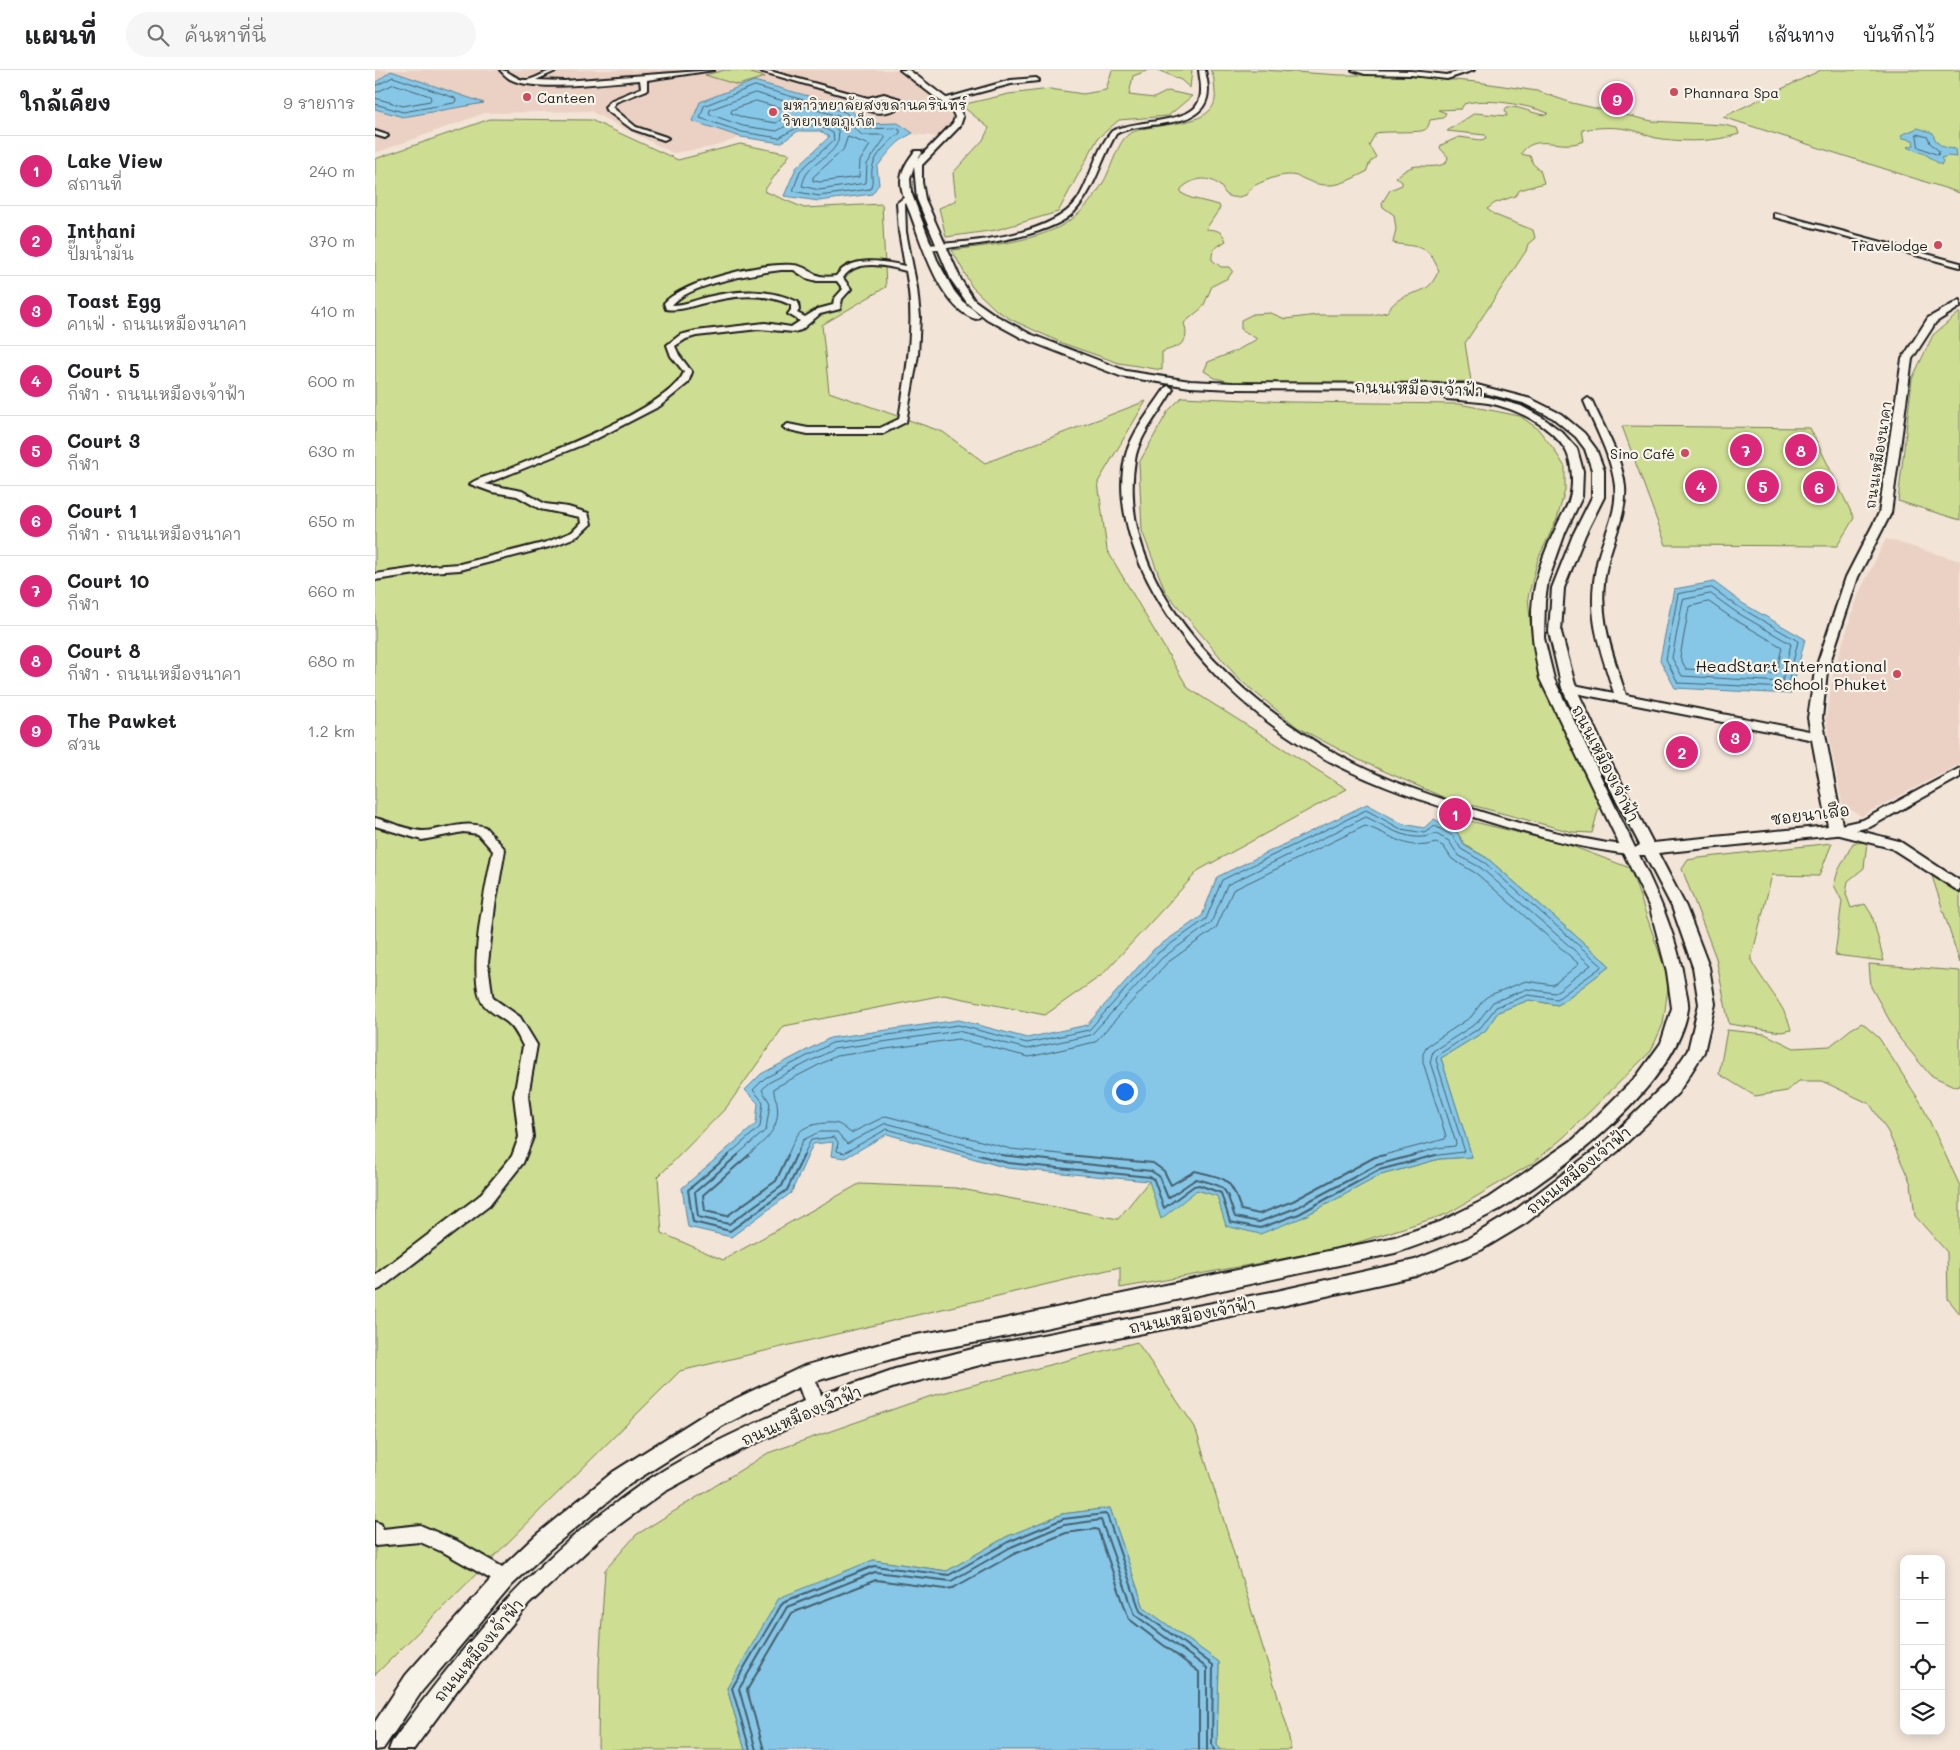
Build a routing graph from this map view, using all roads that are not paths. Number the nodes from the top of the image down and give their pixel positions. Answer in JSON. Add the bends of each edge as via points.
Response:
{"nodes":[{"id":1,"x":503,"y":70,"type":"edge"},
{"id":2,"x":555,"y":70,"type":"edge"},
{"id":3,"x":711,"y":70,"type":"edge"},
{"id":4,"x":759,"y":70,"type":"edge"},
{"id":5,"x":904,"y":70,"type":"edge"},
{"id":6,"x":1202,"y":70,"type":"edge"},
{"id":7,"x":1355,"y":70,"type":"edge"},
{"id":8,"x":1403,"y":70,"type":"edge"},
{"id":9,"x":1471,"y":70,"type":"edge"},
{"id":10,"x":1395,"y":73,"type":"junction"},
{"id":11,"x":643,"y":78,"type":"junction"},
{"id":12,"x":1037,"y":80,"type":"dead end"},
{"id":13,"x":527,"y":82,"type":"junction"},
{"id":14,"x":868,"y":100,"type":"dead end"},
{"id":15,"x":943,"y":100,"type":"junction"},
{"id":16,"x":375,"y":133,"type":"edge"},
{"id":17,"x":385,"y":136,"type":"dead end"},
{"id":18,"x":943,"y":137,"type":"junction"},
{"id":19,"x":664,"y":138,"type":"dead end"},
{"id":20,"x":909,"y":198,"type":"junction"},
{"id":21,"x":1777,"y":215,"type":"dead end"},
{"id":22,"x":941,"y":246,"type":"junction"},
{"id":23,"x":928,"y":247,"type":"junction"},
{"id":24,"x":1960,"y":264,"type":"edge"},
{"id":25,"x":910,"y":269,"type":"junction"},
{"id":26,"x":839,"y":278,"type":"junction"},
{"id":27,"x":1960,"y":303,"type":"edge"},
{"id":28,"x":806,"y":320,"type":"junction"},
{"id":29,"x":1169,"y":389,"type":"junction"},
{"id":30,"x":1428,"y":390,"type":"junction"},
{"id":31,"x":1588,"y":401,"type":"dead end"},
{"id":32,"x":788,"y":427,"type":"dead end"},
{"id":33,"x":375,"y":577,"type":"edge"},
{"id":34,"x":1569,"y":688,"type":"junction"},
{"id":35,"x":1621,"y":698,"type":"junction"},
{"id":36,"x":1819,"y":737,"type":"junction"},
{"id":37,"x":1960,"y":772,"type":"edge"},
{"id":38,"x":375,"y":822,"type":"edge"},
{"id":39,"x":1836,"y":830,"type":"junction"},
{"id":40,"x":1630,"y":850,"type":"junction"},
{"id":41,"x":1651,"y":850,"type":"junction"},
{"id":42,"x":1960,"y":887,"type":"edge"},
{"id":43,"x":1679,"y":907,"type":"junction"},
{"id":44,"x":1657,"y":908,"type":"junction"},
{"id":45,"x":375,"y":1284,"type":"edge"},
{"id":46,"x":804,"y":1375,"type":"junction"},
{"id":47,"x":815,"y":1406,"type":"junction"},
{"id":48,"x":375,"y":1530,"type":"edge"},
{"id":49,"x":505,"y":1578,"type":"junction"},
{"id":50,"x":375,"y":1741,"type":"edge"},
{"id":51,"x":399,"y":1750,"type":"edge"}],
"edges":[{"from":1,"to":13,"type":"street","via":[[513,78]]},
{"from":2,"to":13,"type":"street"},
{"from":3,"to":11,"type":"street"},
{"from":4,"to":14,"type":"street"},
{"from":5,"to":15,"type":"street","name":"ถนนเหมืองเจ้าฟ้า"},
{"from":6,"to":22,"type":"street","via":[[1206,86],[1197,110],[1176,120],[1130,126],[1115,132],[1074,210],[1037,230]]},
{"from":7,"to":10,"type":"street"},
{"from":8,"to":10,"type":"street"},
{"from":9,"to":10,"type":"street","via":[[1447,77]]},
{"from":11,"to":13,"type":"street"},
{"from":11,"to":19,"type":"street","via":[[645,89],[614,101],[608,106],[609,110],[634,128]]},
{"from":12,"to":15,"type":"street","via":[[1011,82]]},
{"from":15,"to":18,"type":"street","name":"ถนนเหมืองเจ้าฟ้า","via":[[955,109],[959,117],[957,124]]},
{"from":16,"to":17,"type":"street"},
{"from":18,"to":20,"type":"street","name":"ถนนเหมืองเจ้าฟ้า","via":[[920,151],[909,164],[906,188]]},
{"from":18,"to":22,"type":"street","name":"ถนนเหมืองเจ้าฟ้า","via":[[918,164],[917,182]]},
{"from":20,"to":23,"type":"street","name":"ถนนเหมืองเจ้าฟ้า"},
{"from":20,"to":25,"type":"street","via":[[901,203],[900,217]]},
{"from":21,"to":24,"type":"street"},
{"from":22,"to":23,"type":"street"},
{"from":22,"to":30,"type":"street","name":"ถนนเหมืองเจ้าฟ้า","via":[[956,280],[971,302],[991,317],[1026,336],[1124,374],[1190,384]]},
{"from":23,"to":29,"type":"street","name":"ถนนเหมืองเจ้าฟ้า","via":[[945,284],[958,302],[1011,339],[1111,378]]},
{"from":25,"to":26,"type":"street","via":[[871,264],[848,268]]},
{"from":25,"to":32,"type":"street","via":[[917,317],[903,420],[882,431],[808,431]]},
{"from":26,"to":28,"type":"street","via":[[847,289],[838,299],[837,307],[826,308]]},
{"from":26,"to":28,"type":"street","via":[[819,280],[803,269],[792,267],[757,271],[674,296],[668,304],[669,307],[677,307],[733,295],[775,294],[795,304],[792,314]]},
{"from":27,"to":36,"type":"street","name":"ถนนเหมืองนาคา","via":[[1932,320],[1907,359],[1885,513],[1853,577],[1821,672],[1815,718]]},
{"from":28,"to":33,"type":"street","via":[[793,330],[755,326],[698,332],[676,340],[671,351],[688,372],[685,381],[657,404],[591,438],[475,484],[519,493],[543,507],[585,515],[586,524],[575,534],[550,544],[460,567],[430,568]]},
{"from":29,"to":30,"type":"street","name":"ถนนเหมืองเจ้าฟ้า","via":[[1221,394]]},
{"from":29,"to":40,"type":"street","via":[[1132,451],[1129,507],[1132,528],[1152,580],[1170,612],[1203,657],[1288,730],[1338,761],[1418,794],[1550,837]]},
{"from":30,"to":34,"type":"street","name":"ถนนเหมืองเจ้าฟ้า","via":[[1473,387],[1527,401],[1557,416],[1580,435],[1590,449],[1599,470],[1598,497],[1558,588],[1555,632]]},
{"from":30,"to":40,"type":"street","name":"ถนนเหมืองเจ้าฟ้า","via":[[1517,408],[1552,429],[1571,448],[1577,472],[1576,496],[1542,581],[1538,638],[1547,679]]},
{"from":31,"to":35,"type":"street","via":[[1614,460],[1620,487],[1617,513],[1602,563],[1597,608],[1600,632]]},
{"from":34,"to":35,"type":"street"},
{"from":34,"to":41,"type":"street","name":"ถนนเหมืองเจ้าฟ้า","via":[[1603,761]]},
{"from":35,"to":36,"type":"street"},
{"from":36,"to":39,"type":"street","name":"ถนนเหมืองนาคา"},
{"from":37,"to":39,"type":"street","name":"ซอยนาเสือ","via":[[1866,824]]},
{"from":38,"to":45,"type":"street","via":[[422,836],[463,828],[481,830],[499,850],[482,968],[485,994],[488,1001],[515,1021],[530,1045],[521,1096],[526,1137],[518,1159],[484,1202]]},
{"from":39,"to":41,"type":"street","name":"ซอยนาเสือ"},
{"from":39,"to":42,"type":"street","via":[[1895,844]]},
{"from":40,"to":41,"type":"street","name":"ซอยนาเสือ"},
{"from":40,"to":44,"type":"street","name":"ถนนเหมืองเจ้าฟ้า"},
{"from":41,"to":43,"type":"street","name":"ถนนเหมืองเจ้าฟ้า"},
{"from":43,"to":44,"type":"street"},
{"from":43,"to":47,"type":"street","name":"ถนนเหมืองเจ้าฟ้า","via":[[1701,967],[1707,1004],[1696,1052],[1672,1088],[1611,1147],[1520,1217],[1475,1244],[1416,1268],[1277,1299],[984,1355],[895,1378]]},
{"from":44,"to":46,"type":"street","name":"ถนนเหมืองเจ้าฟ้า","via":[[1675,972],[1680,1008],[1668,1045],[1643,1080],[1580,1144],[1494,1203],[1445,1228],[1395,1245],[905,1346]]},
{"from":46,"to":47,"type":"street"},
{"from":46,"to":49,"type":"street","name":"ถนนเหมืองเจ้าฟ้า","via":[[715,1419],[620,1479]]},
{"from":47,"to":51,"type":"street","name":"ถนนเหมืองเจ้าฟ้า","via":[[732,1444],[657,1485],[594,1531],[522,1597],[449,1681]]},
{"from":48,"to":49,"type":"street","via":[[377,1538],[420,1533]]},
{"from":49,"to":50,"type":"street","name":"ถนนเหมืองเจ้าฟ้า","via":[[414,1683]]}]}
